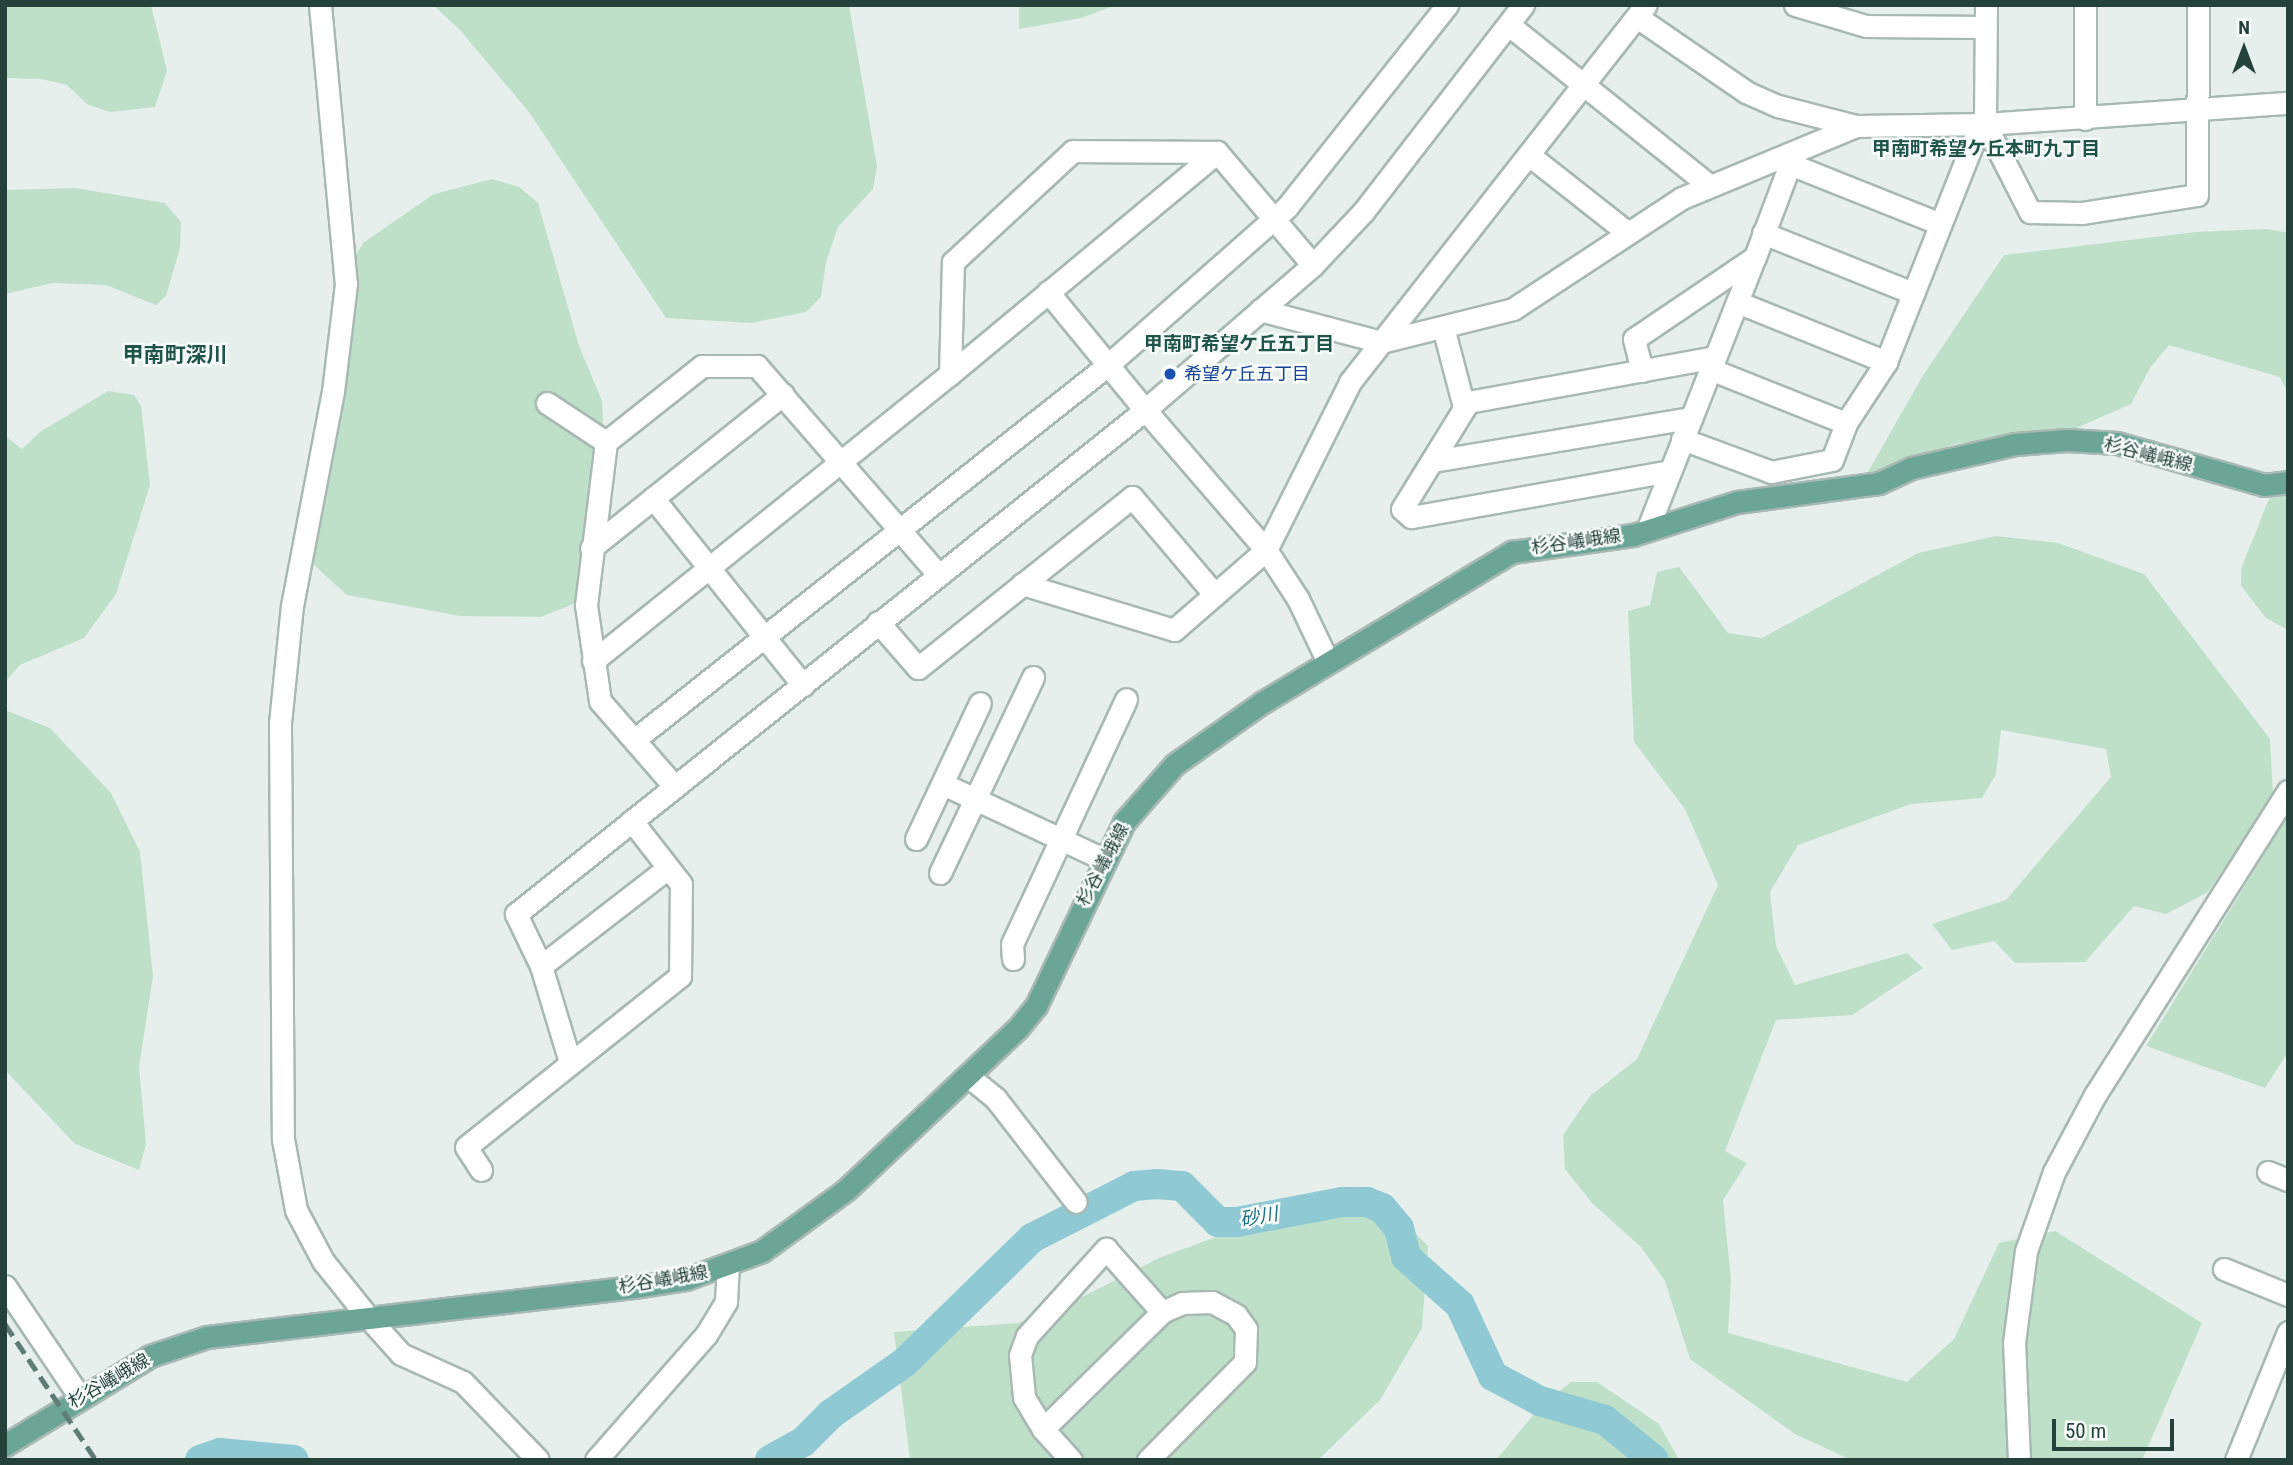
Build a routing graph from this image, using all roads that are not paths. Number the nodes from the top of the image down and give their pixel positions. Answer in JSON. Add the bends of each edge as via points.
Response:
{"nodes":[{"id":1,"x":320,"y":5,"type":"edge"},
{"id":2,"x":1447,"y":5,"type":"edge"},
{"id":3,"x":1523,"y":5,"type":"edge"},
{"id":4,"x":1795,"y":5,"type":"edge"},
{"id":5,"x":1986,"y":5,"type":"edge"},
{"id":6,"x":2085,"y":5,"type":"edge"},
{"id":7,"x":2198,"y":5,"type":"edge"},
{"id":8,"x":1641,"y":11,"type":"edge"},
{"id":9,"x":1508,"y":24,"type":"junction"},
{"id":10,"x":1985,"y":27,"type":"junction"},
{"id":11,"x":1584,"y":85,"type":"junction"},
{"id":12,"x":2288,"y":103,"type":"edge"},
{"id":13,"x":2198,"y":110,"type":"junction"},
{"id":14,"x":2085,"y":119,"type":"junction"},
{"id":15,"x":1985,"y":124,"type":"junction"},
{"id":16,"x":1856,"y":126,"type":"junction"},
{"id":17,"x":1217,"y":152,"type":"junction"},
{"id":18,"x":1529,"y":155,"type":"junction"},
{"id":19,"x":1789,"y":159,"type":"junction"},
{"id":20,"x":1709,"y":185,"type":"junction"},
{"id":21,"x":1272,"y":220,"type":"junction"},
{"id":22,"x":1941,"y":224,"type":"junction"},
{"id":23,"x":1628,"y":233,"type":"junction"},
{"id":24,"x":1763,"y":233,"type":"junction"},
{"id":25,"x":1755,"y":257,"type":"junction"},
{"id":26,"x":1313,"y":265,"type":"junction"},
{"id":27,"x":1048,"y":292,"type":"junction"},
{"id":28,"x":1913,"y":293,"type":"junction"},
{"id":29,"x":1737,"y":302,"type":"junction"},
{"id":30,"x":1260,"y":310,"type":"junction"},
{"id":31,"x":1443,"y":327,"type":"junction"},
{"id":32,"x":1381,"y":342,"type":"junction"},
{"id":33,"x":1886,"y":362,"type":"junction"},
{"id":34,"x":1712,"y":363,"type":"junction"},
{"id":35,"x":1109,"y":364,"type":"junction"},
{"id":36,"x":1642,"y":371,"type":"junction"},
{"id":37,"x":950,"y":374,"type":"junction"},
{"id":38,"x":783,"y":394,"type":"junction"},
{"id":39,"x":547,"y":403,"type":"dead end"},
{"id":40,"x":1464,"y":407,"type":"junction"},
{"id":41,"x":1145,"y":410,"type":"junction"},
{"id":42,"x":1691,"y":418,"type":"junction"},
{"id":43,"x":1846,"y":423,"type":"junction"},
{"id":44,"x":1682,"y":439,"type":"junction"},
{"id":45,"x":606,"y":442,"type":"junction"},
{"id":46,"x":1433,"y":461,"type":"junction"},
{"id":47,"x":839,"y":462,"type":"junction"},
{"id":48,"x":1670,"y":471,"type":"junction"},
{"id":49,"x":2288,"y":482,"type":"edge"},
{"id":50,"x":653,"y":498,"type":"junction"},
{"id":51,"x":899,"y":528,"type":"junction"},
{"id":52,"x":1648,"y":528,"type":"junction"},
{"id":53,"x":591,"y":548,"type":"junction"},
{"id":54,"x":1266,"y":550,"type":"junction"},
{"id":55,"x":708,"y":568,"type":"junction"},
{"id":56,"x":939,"y":575,"type":"junction"},
{"id":57,"x":1022,"y":584,"type":"junction"},
{"id":58,"x":1215,"y":595,"type":"junction"},
{"id":59,"x":878,"y":622,"type":"junction"},
{"id":60,"x":764,"y":636,"type":"junction"},
{"id":61,"x":593,"y":661,"type":"junction"},
{"id":62,"x":1328,"y":662,"type":"junction"},
{"id":63,"x":1033,"y":677,"type":"dead end"},
{"id":64,"x":803,"y":685,"type":"junction"},
{"id":65,"x":1126,"y":699,"type":"dead end"},
{"id":66,"x":980,"y":703,"type":"dead end"},
{"id":67,"x":634,"y":740,"type":"junction"},
{"id":68,"x":943,"y":784,"type":"junction"},
{"id":69,"x":675,"y":787,"type":"junction"},
{"id":70,"x":2288,"y":790,"type":"edge"},
{"id":71,"x":975,"y":798,"type":"junction"},
{"id":72,"x":632,"y":821,"type":"junction"},
{"id":73,"x":916,"y":839,"type":"dead end"},
{"id":74,"x":1061,"y":839,"type":"junction"},
{"id":75,"x":1103,"y":859,"type":"junction"},
{"id":76,"x":668,"y":868,"type":"junction"},
{"id":77,"x":940,"y":873,"type":"dead end"},
{"id":78,"x":1013,"y":959,"type":"dead end"},
{"id":79,"x":541,"y":966,"type":"junction"},
{"id":80,"x":570,"y":1062,"type":"junction"},
{"id":81,"x":968,"y":1076,"type":"junction"},
{"id":82,"x":481,"y":1170,"type":"dead end"},
{"id":83,"x":2268,"y":1171,"type":"dead end"},
{"id":84,"x":2288,"y":1180,"type":"edge"},
{"id":85,"x":1076,"y":1202,"type":"dead end"},
{"id":86,"x":728,"y":1268,"type":"junction"},
{"id":87,"x":2224,"y":1269,"type":"dead end"},
{"id":88,"x":5,"y":1286,"type":"edge"},
{"id":89,"x":2288,"y":1295,"type":"edge"},
{"id":90,"x":1162,"y":1312,"type":"junction"},
{"id":91,"x":367,"y":1316,"type":"junction"},
{"id":92,"x":2288,"y":1332,"type":"edge"},
{"id":93,"x":80,"y":1397,"type":"junction"},
{"id":94,"x":1043,"y":1429,"type":"junction"},
{"id":95,"x":5,"y":1445,"type":"edge"},
{"id":96,"x":538,"y":1460,"type":"edge"},
{"id":97,"x":596,"y":1460,"type":"edge"},
{"id":98,"x":1071,"y":1460,"type":"edge"},
{"id":99,"x":1148,"y":1460,"type":"edge"},
{"id":100,"x":2019,"y":1460,"type":"edge"},
{"id":101,"x":2236,"y":1460,"type":"edge"}],
"edges":[{"from":1,"to":91,"type":"street","via":[[346,284],[333,391],[292,605],[280,724],[283,1139],[296,1210],[323,1261]]},
{"from":2,"to":21,"type":"street"},
{"from":3,"to":9,"type":"street"},
{"from":4,"to":10,"type":"street","via":[[1866,26]]},
{"from":5,"to":10,"type":"street"},
{"from":6,"to":14,"type":"street"},
{"from":7,"to":13,"type":"street"},
{"from":8,"to":11,"type":"street"},
{"from":8,"to":16,"type":"street","via":[[1746,92],[1778,106]]},
{"from":9,"to":11,"type":"street"},
{"from":9,"to":26,"type":"street","via":[[1363,212]]},
{"from":10,"to":15,"type":"street"},
{"from":11,"to":18,"type":"street"},
{"from":11,"to":20,"type":"street"},
{"from":12,"to":13,"type":"street"},
{"from":13,"to":14,"type":"street"},
{"from":13,"to":15,"type":"street","via":[[2197,195],[2082,213],[2030,212]]},
{"from":14,"to":15,"type":"street"},
{"from":15,"to":16,"type":"street"},
{"from":15,"to":22,"type":"street","via":[[1976,132]]},
{"from":16,"to":19,"type":"street"},
{"from":17,"to":21,"type":"street"},
{"from":17,"to":27,"type":"street"},
{"from":17,"to":37,"type":"street","via":[[1073,151],[953,261]]},
{"from":18,"to":23,"type":"street"},
{"from":18,"to":32,"type":"street"},
{"from":19,"to":20,"type":"street"},
{"from":19,"to":22,"type":"street"},
{"from":19,"to":24,"type":"street"},
{"from":20,"to":23,"type":"street"},
{"from":21,"to":26,"type":"street"},
{"from":21,"to":35,"type":"street"},
{"from":22,"to":28,"type":"street"},
{"from":23,"to":31,"type":"street","via":[[1513,309]]},
{"from":24,"to":25,"type":"street"},
{"from":24,"to":28,"type":"street"},
{"from":25,"to":29,"type":"street"},
{"from":25,"to":36,"type":"street","via":[[1634,339]]},
{"from":26,"to":30,"type":"street"},
{"from":27,"to":35,"type":"street"},
{"from":27,"to":37,"type":"street"},
{"from":28,"to":33,"type":"street"},
{"from":29,"to":33,"type":"street"},
{"from":29,"to":34,"type":"street"},
{"from":30,"to":32,"type":"street"},
{"from":30,"to":41,"type":"street"},
{"from":31,"to":32,"type":"street"},
{"from":31,"to":40,"type":"street"},
{"from":32,"to":54,"type":"street","via":[[1350,382]]},
{"from":33,"to":43,"type":"street"},
{"from":34,"to":36,"type":"street"},
{"from":34,"to":42,"type":"street"},
{"from":34,"to":43,"type":"street"},
{"from":35,"to":41,"type":"street"},
{"from":35,"to":51,"type":"street"},
{"from":36,"to":40,"type":"street","via":[[1468,402]]},
{"from":37,"to":47,"type":"street"},
{"from":38,"to":45,"type":"street","via":[[757,366],[702,366]]},
{"from":38,"to":47,"type":"street"},
{"from":38,"to":50,"type":"street"},
{"from":39,"to":45,"type":"street"},
{"from":40,"to":46,"type":"street"},
{"from":41,"to":54,"type":"street"},
{"from":41,"to":56,"type":"street"},
{"from":42,"to":44,"type":"street"},
{"from":42,"to":46,"type":"street"},
{"from":43,"to":44,"type":"street","via":[[1832,460],[1771,472]]},
{"from":44,"to":48,"type":"street"},
{"from":45,"to":53,"type":"street"},
{"from":46,"to":48,"type":"street","via":[[1402,509],[1412,517]]},
{"from":47,"to":51,"type":"street"},
{"from":47,"to":55,"type":"street"},
{"from":48,"to":52,"type":"street"},
{"from":49,"to":52,"type":"main road","name":"杉谷嶬峨線","via":[[2264,485],[2116,443],[2067,440],[1968,454],[1910,468],[1879,483],[1737,502]]},
{"from":50,"to":53,"type":"street"},
{"from":50,"to":55,"type":"street"},
{"from":51,"to":56,"type":"street"},
{"from":51,"to":60,"type":"street"},
{"from":52,"to":62,"type":"main road","name":"杉谷嶬峨線","via":[[1633,535],[1512,552]]},
{"from":53,"to":61,"type":"street","via":[[586,605]]},
{"from":54,"to":58,"type":"street"},
{"from":54,"to":62,"type":"street","via":[[1298,598]]},
{"from":55,"to":60,"type":"street"},
{"from":55,"to":61,"type":"street"},
{"from":56,"to":59,"type":"street"},
{"from":57,"to":58,"type":"street","via":[[1174,630]]},
{"from":57,"to":58,"type":"street","via":[[1132,497]]},
{"from":57,"to":59,"type":"street","via":[[918,668]]},
{"from":59,"to":64,"type":"street"},
{"from":60,"to":64,"type":"street"},
{"from":60,"to":67,"type":"street"},
{"from":61,"to":67,"type":"street","via":[[600,701]]},
{"from":62,"to":75,"type":"main road","name":"杉谷嶬峨線","via":[[1175,764],[1124,822]]},
{"from":63,"to":71,"type":"street"},
{"from":64,"to":69,"type":"street"},
{"from":65,"to":74,"type":"street"},
{"from":66,"to":68,"type":"street"},
{"from":67,"to":69,"type":"street"},
{"from":68,"to":71,"type":"street"},
{"from":68,"to":73,"type":"street"},
{"from":69,"to":72,"type":"street"},
{"from":70,"to":100,"type":"street","via":[[2095,1095],[2054,1171],[2026,1251],[2015,1330]]},
{"from":71,"to":74,"type":"street"},
{"from":71,"to":77,"type":"street"},
{"from":72,"to":76,"type":"street"},
{"from":72,"to":79,"type":"street","via":[[516,914]]},
{"from":74,"to":75,"type":"street"},
{"from":74,"to":78,"type":"street","via":[[1012,944]]},
{"from":75,"to":81,"type":"main road","name":"杉谷嶬峨線","via":[[1036,1006]]},
{"from":76,"to":79,"type":"street"},
{"from":76,"to":80,"type":"street","via":[[681,884],[680,976]]},
{"from":79,"to":80,"type":"street"},
{"from":80,"to":82,"type":"street","via":[[466,1147]]},
{"from":81,"to":85,"type":"street","via":[[996,1099]]},
{"from":81,"to":86,"type":"main road","name":"杉谷嶬峨線","via":[[821,1211],[796,1231]]},
{"from":83,"to":84,"type":"street"},
{"from":86,"to":91,"type":"main road","name":"杉谷嶬峨線","via":[[635,1287]]},
{"from":86,"to":97,"type":"street","via":[[726,1303],[706,1335]]},
{"from":87,"to":89,"type":"street"},
{"from":88,"to":93,"type":"street"},
{"from":90,"to":94,"type":"street"},
{"from":90,"to":94,"type":"street","via":[[1106,1249],[1027,1336],[1020,1356],[1024,1397]]},
{"from":90,"to":99,"type":"street","via":[[1182,1303],[1213,1303],[1236,1315],[1246,1329],[1249,1352],[1245,1362]]},
{"from":91,"to":93,"type":"main road","name":"杉谷嶬峨線","via":[[207,1337],[149,1356]]},
{"from":91,"to":96,"type":"street","via":[[401,1354],[463,1382]]},
{"from":92,"to":101,"type":"street"},
{"from":93,"to":95,"type":"main road","name":"杉谷嶬峨線"},
{"from":94,"to":98,"type":"street"}]}
